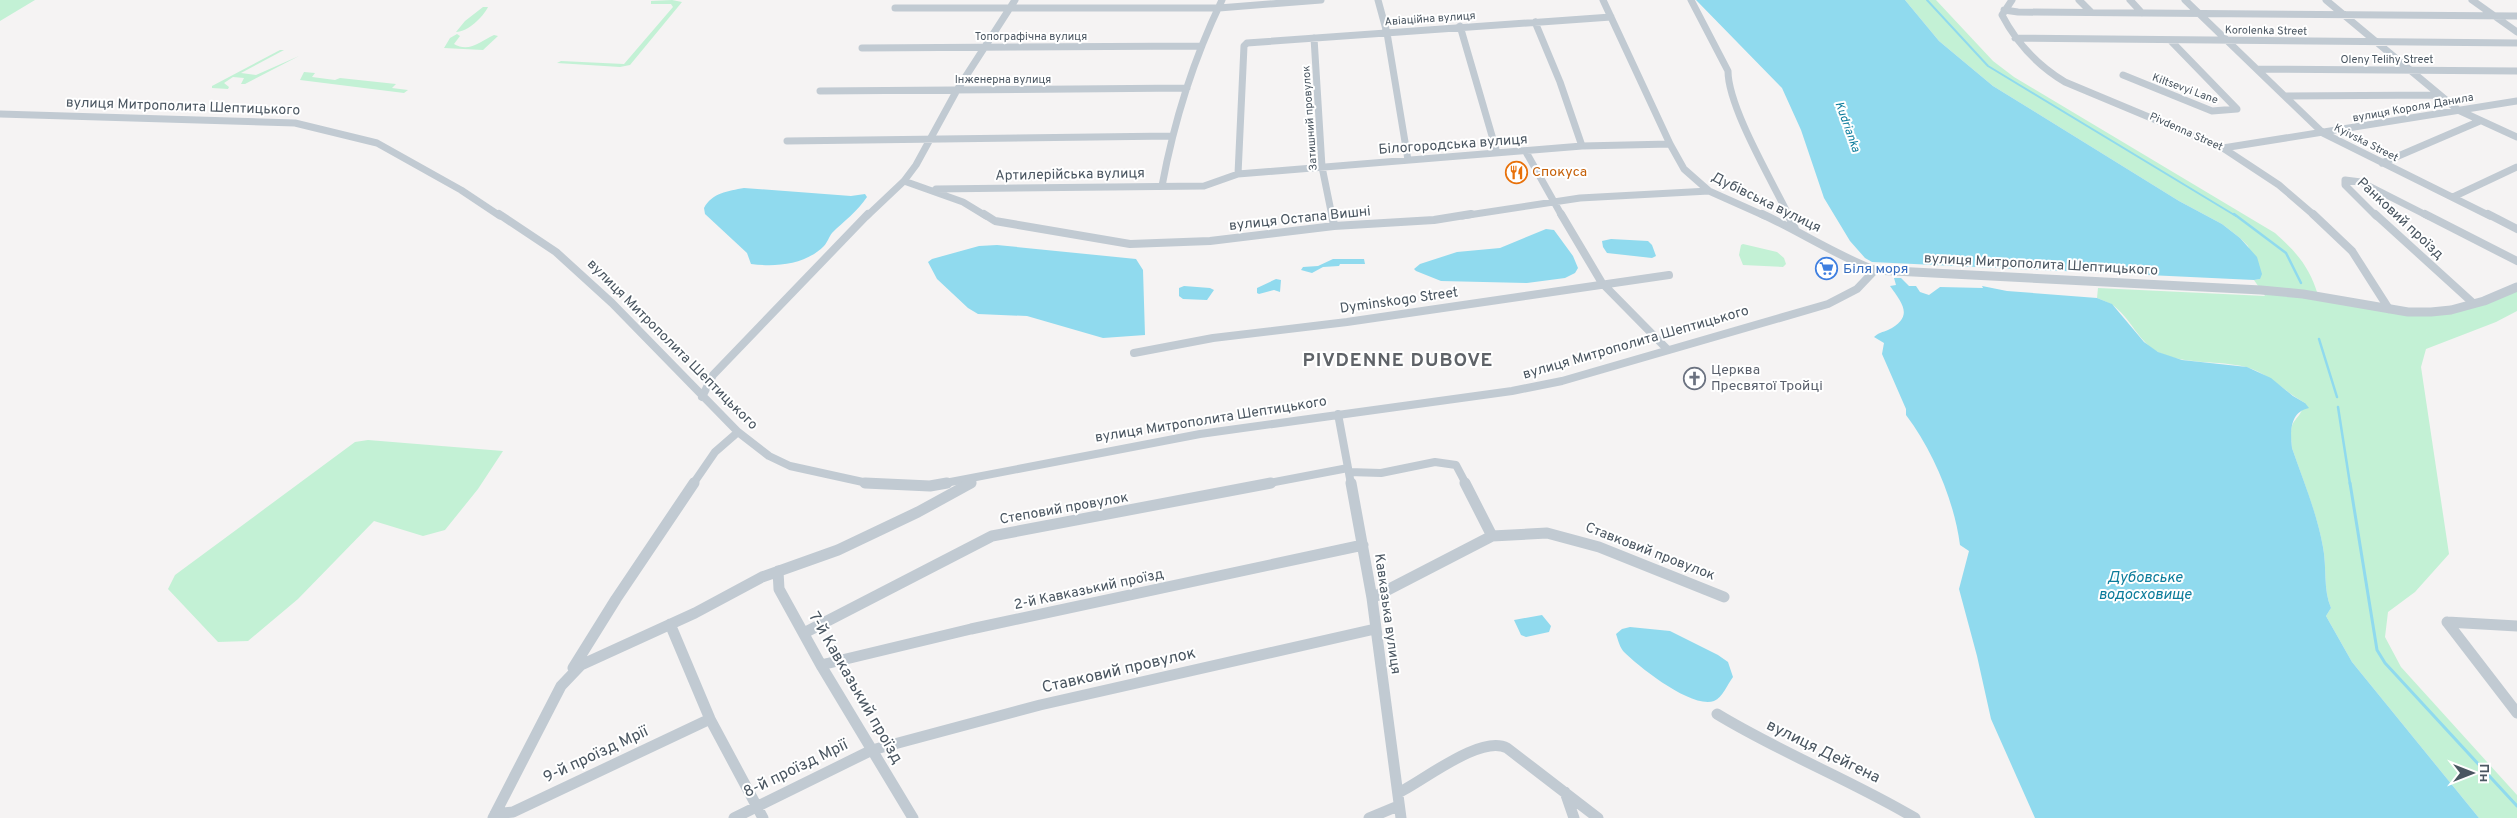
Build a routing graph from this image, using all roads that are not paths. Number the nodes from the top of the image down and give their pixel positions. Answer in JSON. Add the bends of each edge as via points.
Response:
{"nodes":[{"id":1,"x":1015,"y":0,"type":"edge"},
{"id":2,"x":1222,"y":0,"type":"edge"},
{"id":3,"x":1321,"y":0,"type":"edge"},
{"id":4,"x":1378,"y":0,"type":"edge"},
{"id":5,"x":1603,"y":0,"type":"edge"},
{"id":6,"x":1691,"y":0,"type":"edge"},
{"id":7,"x":2012,"y":0,"type":"edge"},
{"id":8,"x":2080,"y":0,"type":"edge"},
{"id":9,"x":2130,"y":0,"type":"edge"},
{"id":10,"x":2185,"y":0,"type":"edge"},
{"id":11,"x":2326,"y":0,"type":"edge"},
{"id":12,"x":2472,"y":0,"type":"edge"},
{"id":13,"x":1009,"y":7,"type":"junction"},
{"id":14,"x":895,"y":8,"type":"dead end"},
{"id":15,"x":1219,"y":8,"type":"junction"},
{"id":16,"x":2004,"y":10,"type":"junction"},
{"id":17,"x":2091,"y":12,"type":"junction"},
{"id":18,"x":2142,"y":13,"type":"junction"},
{"id":19,"x":2199,"y":13,"type":"junction"},
{"id":20,"x":2343,"y":14,"type":"junction"},
{"id":21,"x":2495,"y":16,"type":"junction"},
{"id":22,"x":2517,"y":16,"type":"edge"},
{"id":23,"x":1611,"y":17,"type":"junction"},
{"id":24,"x":1535,"y":22,"type":"junction"},
{"id":25,"x":1460,"y":26,"type":"junction"},
{"id":26,"x":2517,"y":32,"type":"edge"},
{"id":27,"x":1387,"y":33,"type":"junction"},
{"id":28,"x":1314,"y":38,"type":"junction"},
{"id":29,"x":2015,"y":38,"type":"junction"},
{"id":30,"x":2227,"y":40,"type":"junction"},
{"id":31,"x":2171,"y":41,"type":"junction"},
{"id":32,"x":2376,"y":42,"type":"junction"},
{"id":33,"x":2517,"y":43,"type":"edge"},
{"id":34,"x":1200,"y":46,"type":"junction"},
{"id":35,"x":983,"y":47,"type":"junction"},
{"id":36,"x":862,"y":48,"type":"dead end"},
{"id":37,"x":2257,"y":69,"type":"junction"},
{"id":38,"x":2408,"y":70,"type":"junction"},
{"id":39,"x":2517,"y":71,"type":"edge"},
{"id":40,"x":2123,"y":75,"type":"dead end"},
{"id":41,"x":1186,"y":88,"type":"junction"},
{"id":42,"x":957,"y":90,"type":"junction"},
{"id":43,"x":820,"y":91,"type":"dead end"},
{"id":44,"x":2439,"y":95,"type":"junction"},
{"id":45,"x":2285,"y":96,"type":"junction"},
{"id":46,"x":2517,"y":101,"type":"edge"},
{"id":47,"x":2458,"y":110,"type":"junction"},
{"id":48,"x":0,"y":114,"type":"edge"},
{"id":49,"x":2480,"y":121,"type":"junction"},
{"id":50,"x":2323,"y":132,"type":"junction"},
{"id":51,"x":1171,"y":136,"type":"junction"},
{"id":52,"x":2517,"y":137,"type":"edge"},
{"id":53,"x":931,"y":138,"type":"junction"},
{"id":54,"x":787,"y":141,"type":"dead end"},
{"id":55,"x":1670,"y":144,"type":"junction"},
{"id":56,"x":1582,"y":146,"type":"junction"},
{"id":57,"x":2223,"y":148,"type":"junction"},
{"id":58,"x":1526,"y":152,"type":"junction"},
{"id":59,"x":1498,"y":154,"type":"junction"},
{"id":60,"x":1408,"y":160,"type":"junction"},
{"id":61,"x":2382,"y":163,"type":"junction"},
{"id":62,"x":1322,"y":167,"type":"junction"},
{"id":63,"x":2517,"y":167,"type":"edge"},
{"id":64,"x":1238,"y":174,"type":"junction"},
{"id":65,"x":904,"y":181,"type":"junction"},
{"id":66,"x":1211,"y":185,"type":"joint"},
{"id":67,"x":1162,"y":186,"type":"junction"},
{"id":68,"x":929,"y":189,"type":"junction"},
{"id":69,"x":1709,"y":191,"type":"junction"},
{"id":70,"x":2453,"y":197,"type":"junction"},
{"id":71,"x":1553,"y":201,"type":"junction"},
{"id":72,"x":1334,"y":226,"type":"junction"},
{"id":73,"x":2517,"y":228,"type":"edge"},
{"id":74,"x":1795,"y":229,"type":"junction"},
{"id":75,"x":2517,"y":261,"type":"edge"},
{"id":76,"x":1876,"y":270,"type":"junction"},
{"id":77,"x":1669,"y":275,"type":"dead end"},
{"id":78,"x":1602,"y":283,"type":"junction"},
{"id":79,"x":2517,"y":287,"type":"edge"},
{"id":80,"x":2473,"y":304,"type":"junction"},
{"id":81,"x":2389,"y":309,"type":"junction"},
{"id":82,"x":1667,"y":349,"type":"junction"},
{"id":83,"x":1134,"y":353,"type":"dead end"},
{"id":84,"x":702,"y":397,"type":"junction"},
{"id":85,"x":1338,"y":414,"type":"junction"},
{"id":86,"x":738,"y":432,"type":"junction"},
{"id":87,"x":1348,"y":470,"type":"junction"},
{"id":88,"x":993,"y":474,"type":"junction"},
{"id":89,"x":1492,"y":536,"type":"junction"},
{"id":90,"x":1363,"y":545,"type":"junction"},
{"id":91,"x":778,"y":571,"type":"junction"},
{"id":92,"x":1724,"y":597,"type":"dead end"},
{"id":93,"x":1372,"y":598,"type":"junction"},
{"id":94,"x":2447,"y":622,"type":"joint"},
{"id":95,"x":670,"y":624,"type":"junction"},
{"id":96,"x":2517,"y":626,"type":"edge"},
{"id":97,"x":1375,"y":629,"type":"junction"},
{"id":98,"x":804,"y":633,"type":"junction"},
{"id":99,"x":821,"y":665,"type":"junction"},
{"id":100,"x":570,"y":674,"type":"junction"},
{"id":101,"x":2517,"y":712,"type":"edge"},
{"id":102,"x":1717,"y":714,"type":"dead end"},
{"id":103,"x":710,"y":719,"type":"junction"},
{"id":104,"x":872,"y":750,"type":"junction"},
{"id":105,"x":1565,"y":792,"type":"junction"},
{"id":106,"x":1398,"y":793,"type":"junction"},
{"id":107,"x":758,"y":806,"type":"junction"},
{"id":108,"x":1399,"y":812,"type":"edge"},
{"id":109,"x":494,"y":816,"type":"edge"},
{"id":110,"x":734,"y":818,"type":"edge"},
{"id":111,"x":763,"y":818,"type":"edge"},
{"id":112,"x":913,"y":818,"type":"edge"},
{"id":113,"x":1370,"y":818,"type":"edge"},
{"id":114,"x":1574,"y":818,"type":"edge"},
{"id":115,"x":1598,"y":818,"type":"edge"},
{"id":116,"x":1914,"y":818,"type":"edge"}],
"edges":[{"from":1,"to":13,"type":"street"},
{"from":2,"to":15,"type":"street"},
{"from":3,"to":15,"type":"street"},
{"from":4,"to":27,"type":"street"},
{"from":5,"to":23,"type":"street","name":"Дубівська вулиця"},
{"from":6,"to":74,"type":"street","via":[[1728,70],[1728,84],[1738,110]]},
{"from":7,"to":16,"type":"street"},
{"from":8,"to":17,"type":"street"},
{"from":9,"to":18,"type":"street"},
{"from":10,"to":19,"type":"street","name":"Kyivska Street"},
{"from":11,"to":20,"type":"street"},
{"from":12,"to":21,"type":"street"},
{"from":13,"to":14,"type":"street"},
{"from":13,"to":15,"type":"street"},
{"from":13,"to":35,"type":"street"},
{"from":15,"to":34,"type":"street"},
{"from":16,"to":17,"type":"street"},
{"from":16,"to":29,"type":"street","name":"Pivdenna Street","via":[[2002,15]]},
{"from":17,"to":18,"type":"street"},
{"from":18,"to":19,"type":"street"},
{"from":19,"to":20,"type":"street"},
{"from":19,"to":30,"type":"street","name":"Kyivska Street"},
{"from":20,"to":21,"type":"street"},
{"from":20,"to":32,"type":"street"},
{"from":21,"to":22,"type":"street"},
{"from":21,"to":26,"type":"street"},
{"from":23,"to":24,"type":"street","name":"Авіаційна вулиця"},
{"from":23,"to":55,"type":"street","name":"Дубівська вулиця"},
{"from":24,"to":25,"type":"street","name":"Авіаційна вулиця"},
{"from":24,"to":56,"type":"street"},
{"from":25,"to":27,"type":"street","name":"Авіаційна вулиця"},
{"from":25,"to":59,"type":"street"},
{"from":27,"to":28,"type":"street","name":"Авіаційна вулиця"},
{"from":27,"to":60,"type":"street"},
{"from":28,"to":62,"type":"street","name":"Затишний провулок"},
{"from":28,"to":64,"type":"street","name":"Авіаційна вулиця","via":[[1250,41],[1244,46]]},
{"from":29,"to":31,"type":"street","name":"Korolenka Street"},
{"from":29,"to":57,"type":"street","name":"Pivdenna Street","via":[[2034,62],[2058,78]]},
{"from":30,"to":31,"type":"street","name":"Korolenka Street"},
{"from":30,"to":32,"type":"street","name":"Korolenka Street"},
{"from":30,"to":37,"type":"street","name":"Kyivska Street"},
{"from":31,"to":40,"type":"street","name":"Kiltsevyi Lane","via":[[2237,109],[2212,111]]},
{"from":32,"to":33,"type":"street","name":"Korolenka Street"},
{"from":32,"to":38,"type":"street"},
{"from":34,"to":35,"type":"street","name":"Топографічна вулиця"},
{"from":34,"to":41,"type":"street"},
{"from":35,"to":36,"type":"street","name":"Топографічна вулиця"},
{"from":35,"to":42,"type":"street"},
{"from":37,"to":38,"type":"street","name":"Oleny Telihy Street"},
{"from":37,"to":45,"type":"street","name":"Kyivska Street"},
{"from":38,"to":39,"type":"street","name":"Oleny Telihy Street"},
{"from":38,"to":44,"type":"street"},
{"from":41,"to":42,"type":"street","name":"Інженерна вулиця"},
{"from":41,"to":51,"type":"street"},
{"from":42,"to":43,"type":"street","name":"Інженерна вулиця"},
{"from":42,"to":53,"type":"street"},
{"from":44,"to":45,"type":"street"},
{"from":44,"to":47,"type":"street"},
{"from":45,"to":50,"type":"street","name":"Kyivska Street"},
{"from":46,"to":47,"type":"street","name":"вулиця Короля Данила"},
{"from":47,"to":49,"type":"street"},
{"from":47,"to":50,"type":"street","name":"вулиця Короля Данила"},
{"from":48,"to":84,"type":"street","name":"вулиця Митрополита Шептицького","via":[[295,123],[377,143],[461,190],[556,252],[612,302]]},
{"from":49,"to":52,"type":"street"},
{"from":49,"to":61,"type":"street"},
{"from":50,"to":57,"type":"street","name":"вулиця Короля Данила"},
{"from":50,"to":61,"type":"street","name":"Kyivska Street"},
{"from":51,"to":53,"type":"street"},
{"from":51,"to":67,"type":"street"},
{"from":53,"to":54,"type":"street"},
{"from":53,"to":65,"type":"street"},
{"from":55,"to":56,"type":"street","name":"Білогородська вулиця"},
{"from":55,"to":69,"type":"street","name":"Дубівська вулиця","via":[[1684,169]]},
{"from":56,"to":58,"type":"street","name":"Білогородська вулиця"},
{"from":57,"to":81,"type":"street","name":"Pivdenna Street","via":[[2278,185],[2352,251]]},
{"from":58,"to":59,"type":"street","name":"Білогородська вулиця"},
{"from":58,"to":71,"type":"street"},
{"from":59,"to":60,"type":"street","name":"Білогородська вулиця"},
{"from":60,"to":62,"type":"street","name":"Білогородська вулиця"},
{"from":61,"to":70,"type":"street","name":"Kyivska Street"},
{"from":62,"to":64,"type":"street","name":"Білогородська вулиця"},
{"from":62,"to":72,"type":"street","name":"Затишний провулок"},
{"from":63,"to":70,"type":"street"},
{"from":64,"to":66,"type":"street","name":"Білогородська вулиця"},
{"from":65,"to":68,"type":"street","name":"вулиця Остапа Вишні"},
{"from":65,"to":84,"type":"street","via":[[720,368],[705,386]]},
{"from":66,"to":67,"type":"street","name":"Артилерійська вулиця"},
{"from":67,"to":68,"type":"street","name":"Артилерійська вулиця"},
{"from":68,"to":72,"type":"street","name":"вулиця Остапа Вишні","via":[[963,202],[995,221],[1130,244],[1210,241]]},
{"from":69,"to":71,"type":"street","name":"вулиця Остапа Вишні"},
{"from":69,"to":74,"type":"street","name":"Дубівська вулиця"},
{"from":70,"to":73,"type":"street","name":"Kyivska Street"},
{"from":71,"to":72,"type":"street","name":"вулиця Остапа Вишні","via":[[1434,220]]},
{"from":71,"to":78,"type":"street"},
{"from":74,"to":76,"type":"street","name":"Дубівська вулиця","via":[[1845,259]]},
{"from":75,"to":80,"type":"street","name":"Ранковий проїзд","via":[[2360,182],[2345,180],[2345,185],[2393,232]]},
{"from":76,"to":81,"type":"street","name":"вулиця Митрополита Шептицького","via":[[2261,290]]},
{"from":76,"to":82,"type":"street","name":"вулиця Митрополита Шептицького","via":[[1857,289],[1828,304]]},
{"from":77,"to":78,"type":"street","name":"Dyminskogo Street"},
{"from":78,"to":82,"type":"street"},
{"from":78,"to":83,"type":"street","name":"Dyminskogo Street","via":[[1390,316],[1220,337]]},
{"from":79,"to":80,"type":"street","name":"вулиця Митрополита Шептицького"},
{"from":80,"to":81,"type":"street","name":"вулиця Митрополита Шептицького","via":[[2431,312]]},
{"from":82,"to":85,"type":"street","name":"вулиця Митрополита Шептицького","via":[[1562,381],[1512,391]]},
{"from":84,"to":86,"type":"street","name":"вулиця Митрополита Шептицького"},
{"from":85,"to":87,"type":"street","name":"Кавказька вулиця"},
{"from":85,"to":88,"type":"street","name":"вулиця Митрополита Шептицького","via":[[1200,434]]},
{"from":86,"to":88,"type":"street","name":"вулиця Митрополита Шептицького","via":[[769,456],[790,466],[878,485],[930,486]]},
{"from":86,"to":100,"type":"street","via":[[715,452],[616,599]]},
{"from":87,"to":89,"type":"street","name":"Степовий провулок","via":[[1381,473],[1435,462],[1456,465]]},
{"from":87,"to":90,"type":"street","name":"Кавказька вулиця"},
{"from":87,"to":98,"type":"street","name":"Степовий провулок","via":[[992,536]]},
{"from":88,"to":91,"type":"street","via":[[838,550]]},
{"from":89,"to":92,"type":"street","name":"Ставковий провулок","via":[[1546,533],[1572,538]]},
{"from":89,"to":93,"type":"street","name":"Ставковий провулок"},
{"from":90,"to":93,"type":"street","name":"Кавказька вулиця"},
{"from":90,"to":99,"type":"street","name":"2-й Кавказький проїзд"},
{"from":91,"to":95,"type":"street"},
{"from":91,"to":98,"type":"street","name":"7-й Кавказький проїзд","via":[[779,589]]},
{"from":93,"to":97,"type":"street","name":"Кавказька вулиця"},
{"from":94,"to":96,"type":"street"},
{"from":94,"to":101,"type":"street"},
{"from":95,"to":100,"type":"street","via":[[581,665]]},
{"from":95,"to":103,"type":"street"},
{"from":97,"to":104,"type":"street","name":"Ставковий провулок","via":[[1040,705]]},
{"from":97,"to":106,"type":"street","name":"Кавказька вулиця"},
{"from":98,"to":99,"type":"street","name":"7-й Кавказький проїзд"},
{"from":99,"to":104,"type":"street","name":"7-й Кавказький проїзд"},
{"from":100,"to":109,"type":"street"},
{"from":102,"to":116,"type":"street","name":"вулиця Дейгена","via":[[1760,740]]},
{"from":103,"to":107,"type":"street"},
{"from":103,"to":109,"type":"street","name":"9-й проїзд Мрії","via":[[513,812]]},
{"from":104,"to":107,"type":"street","name":"8-й проїзд Мрії"},
{"from":104,"to":112,"type":"street","name":"7-й Кавказький проїзд"},
{"from":105,"to":106,"type":"street","via":[[1507,748],[1495,743],[1480,746],[1413,788]]},
{"from":105,"to":114,"type":"street"},
{"from":105,"to":115,"type":"street"},
{"from":106,"to":108,"type":"street","name":"Кавказька вулиця"},
{"from":107,"to":110,"type":"street","name":"8-й проїзд Мрії"},
{"from":107,"to":111,"type":"street"},
{"from":108,"to":113,"type":"street"}]}
